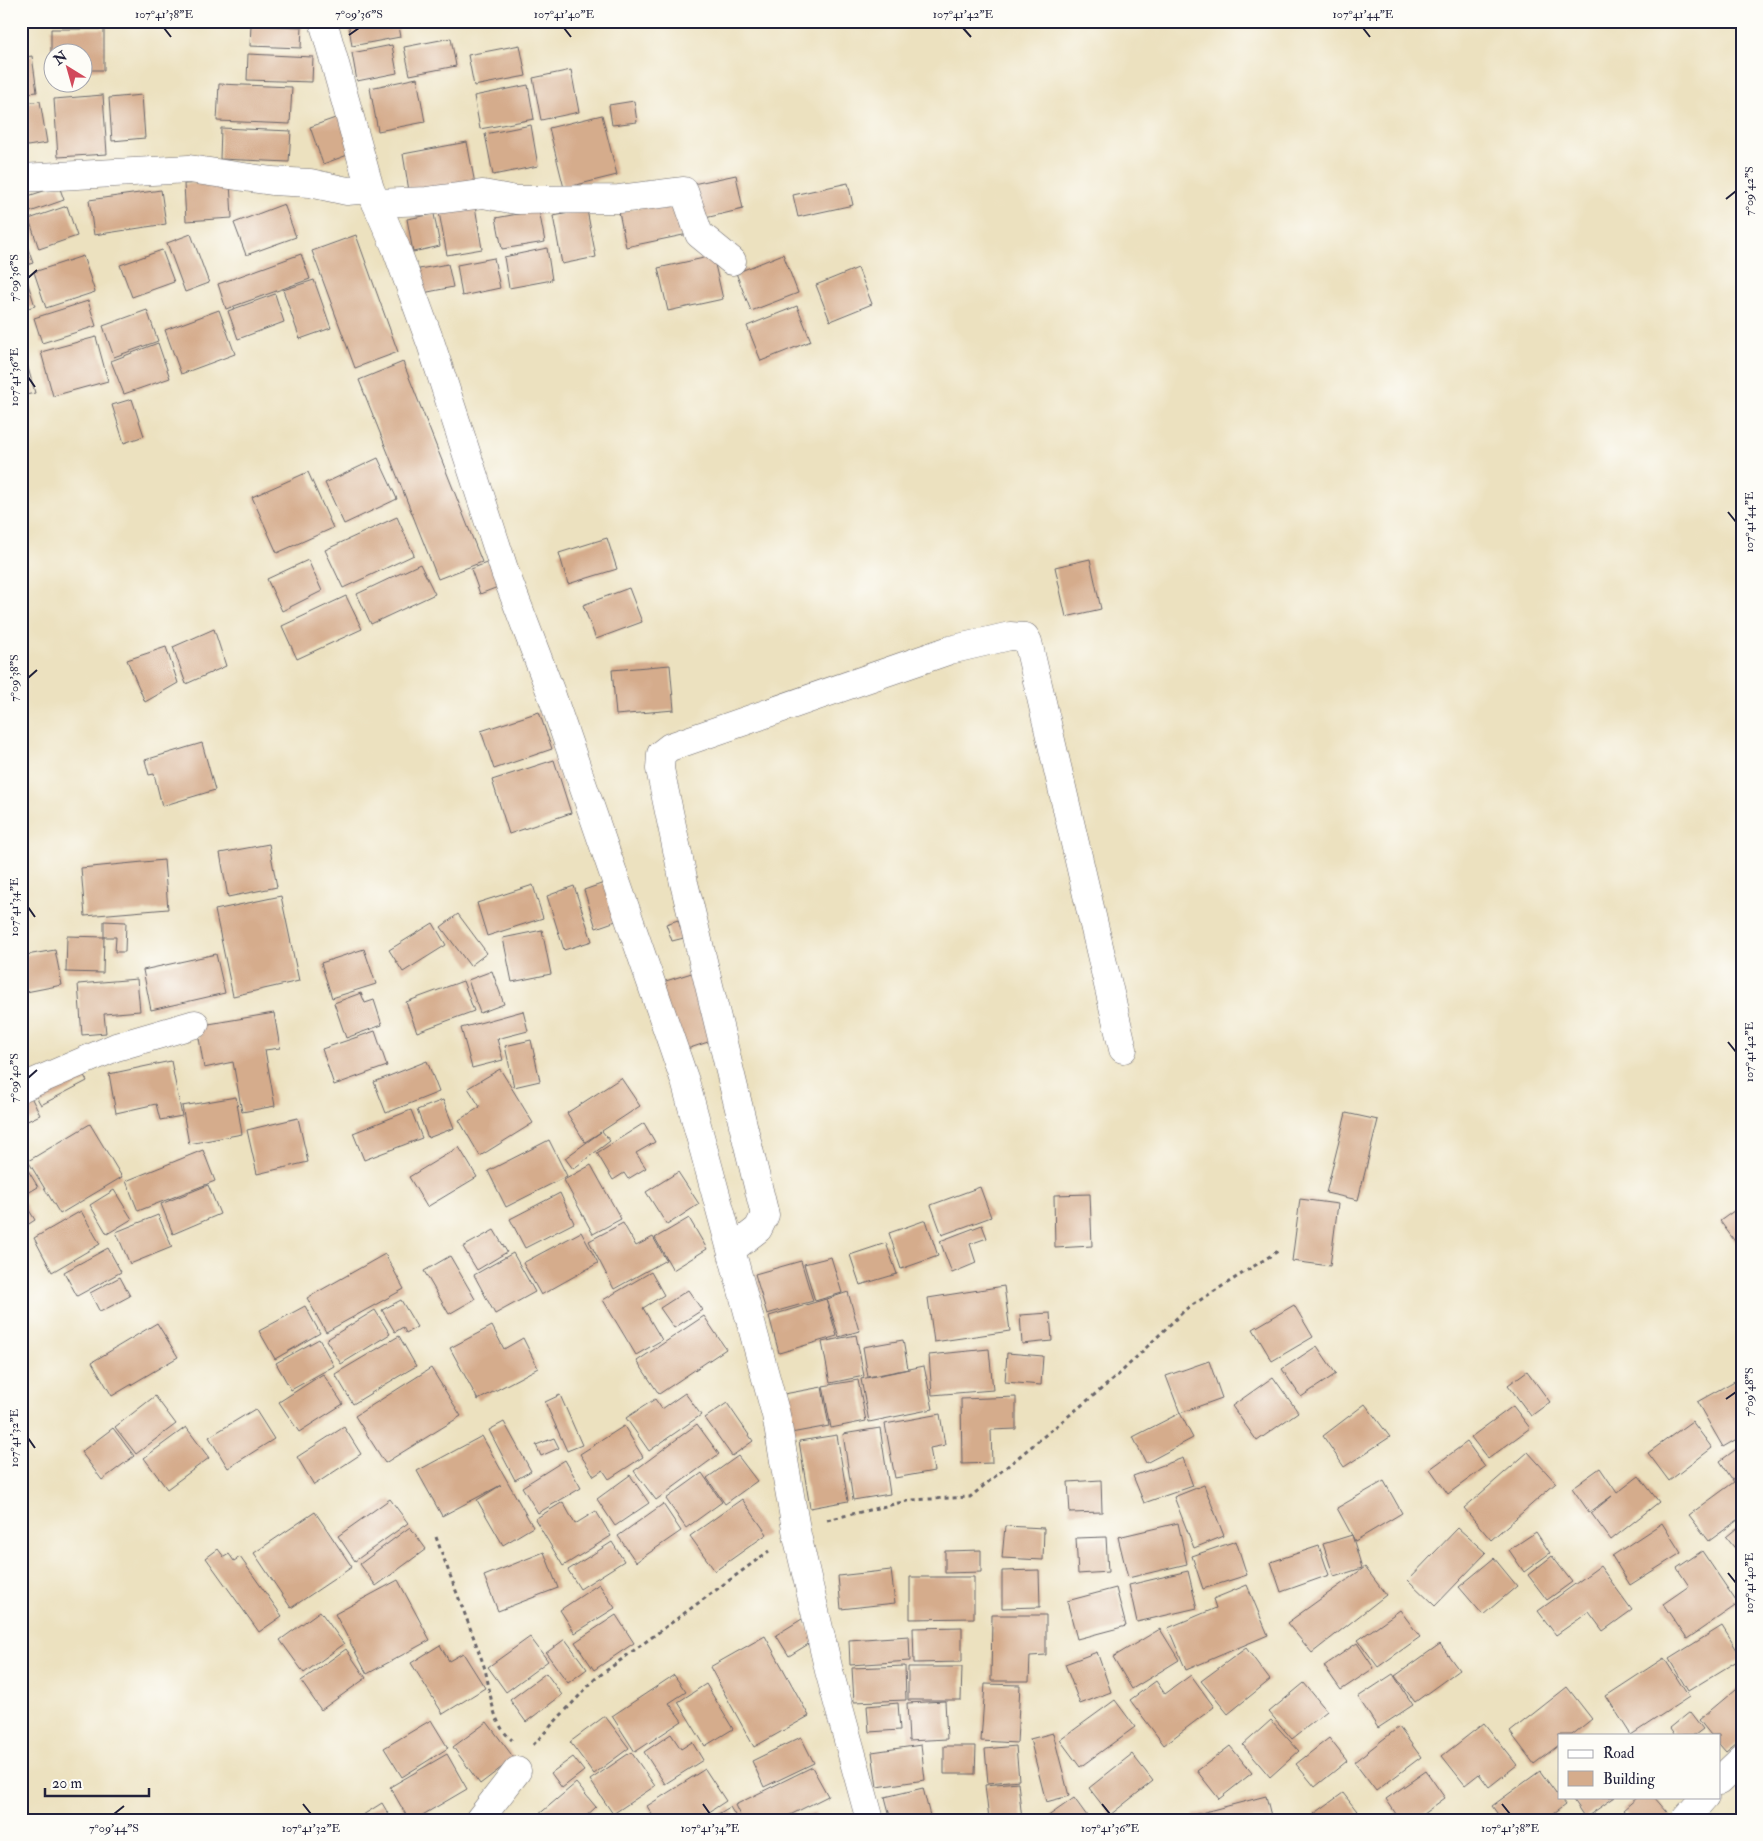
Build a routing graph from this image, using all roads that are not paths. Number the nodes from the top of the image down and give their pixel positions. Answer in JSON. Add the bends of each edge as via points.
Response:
{"nodes":[{"id":1,"x":323,"y":21,"type":"edge"},
{"id":2,"x":21,"y":178,"type":"edge"},
{"id":3,"x":373,"y":196,"type":"junction"},
{"id":4,"x":732,"y":261,"type":"dead end"},
{"id":5,"x":195,"y":1024,"type":"dead end"},
{"id":6,"x":1123,"y":1049,"type":"dead end"},
{"id":7,"x":21,"y":1088,"type":"edge"},
{"id":8,"x":731,"y":1250,"type":"junction"},
{"id":9,"x":1742,"y":1759,"type":"edge"},
{"id":10,"x":521,"y":1762,"type":"road end"},
{"id":11,"x":1720,"y":1780,"type":"edge"},
{"id":12,"x":1704,"y":1798,"type":"edge"},
{"id":13,"x":479,"y":1820,"type":"edge"},
{"id":14,"x":870,"y":1820,"type":"edge"},
{"id":15,"x":1685,"y":1820,"type":"edge"}],
"edges":[{"from":1,"to":3,"type":"street"},
{"from":2,"to":3,"type":"street","via":[[189,169],[310,183]]},
{"from":3,"to":4,"type":"street","via":[[427,201],[483,194],[516,200],[619,199],[684,191],[699,234]]},
{"from":3,"to":8,"type":"street","via":[[431,344],[505,572],[551,692],[686,1081]]},
{"from":5,"to":7,"type":"street","via":[[116,1047]]},
{"from":6,"to":8,"type":"street","via":[[1025,637],[1010,636],[950,650],[670,747],[661,754],[660,769],[684,883],[765,1214],[758,1229]]},
{"from":8,"to":14,"type":"street","via":[[776,1415],[797,1535],[829,1672]]},
{"from":9,"to":11,"type":"street"},
{"from":10,"to":13,"type":"street"},
{"from":12,"to":15,"type":"street"}]}
